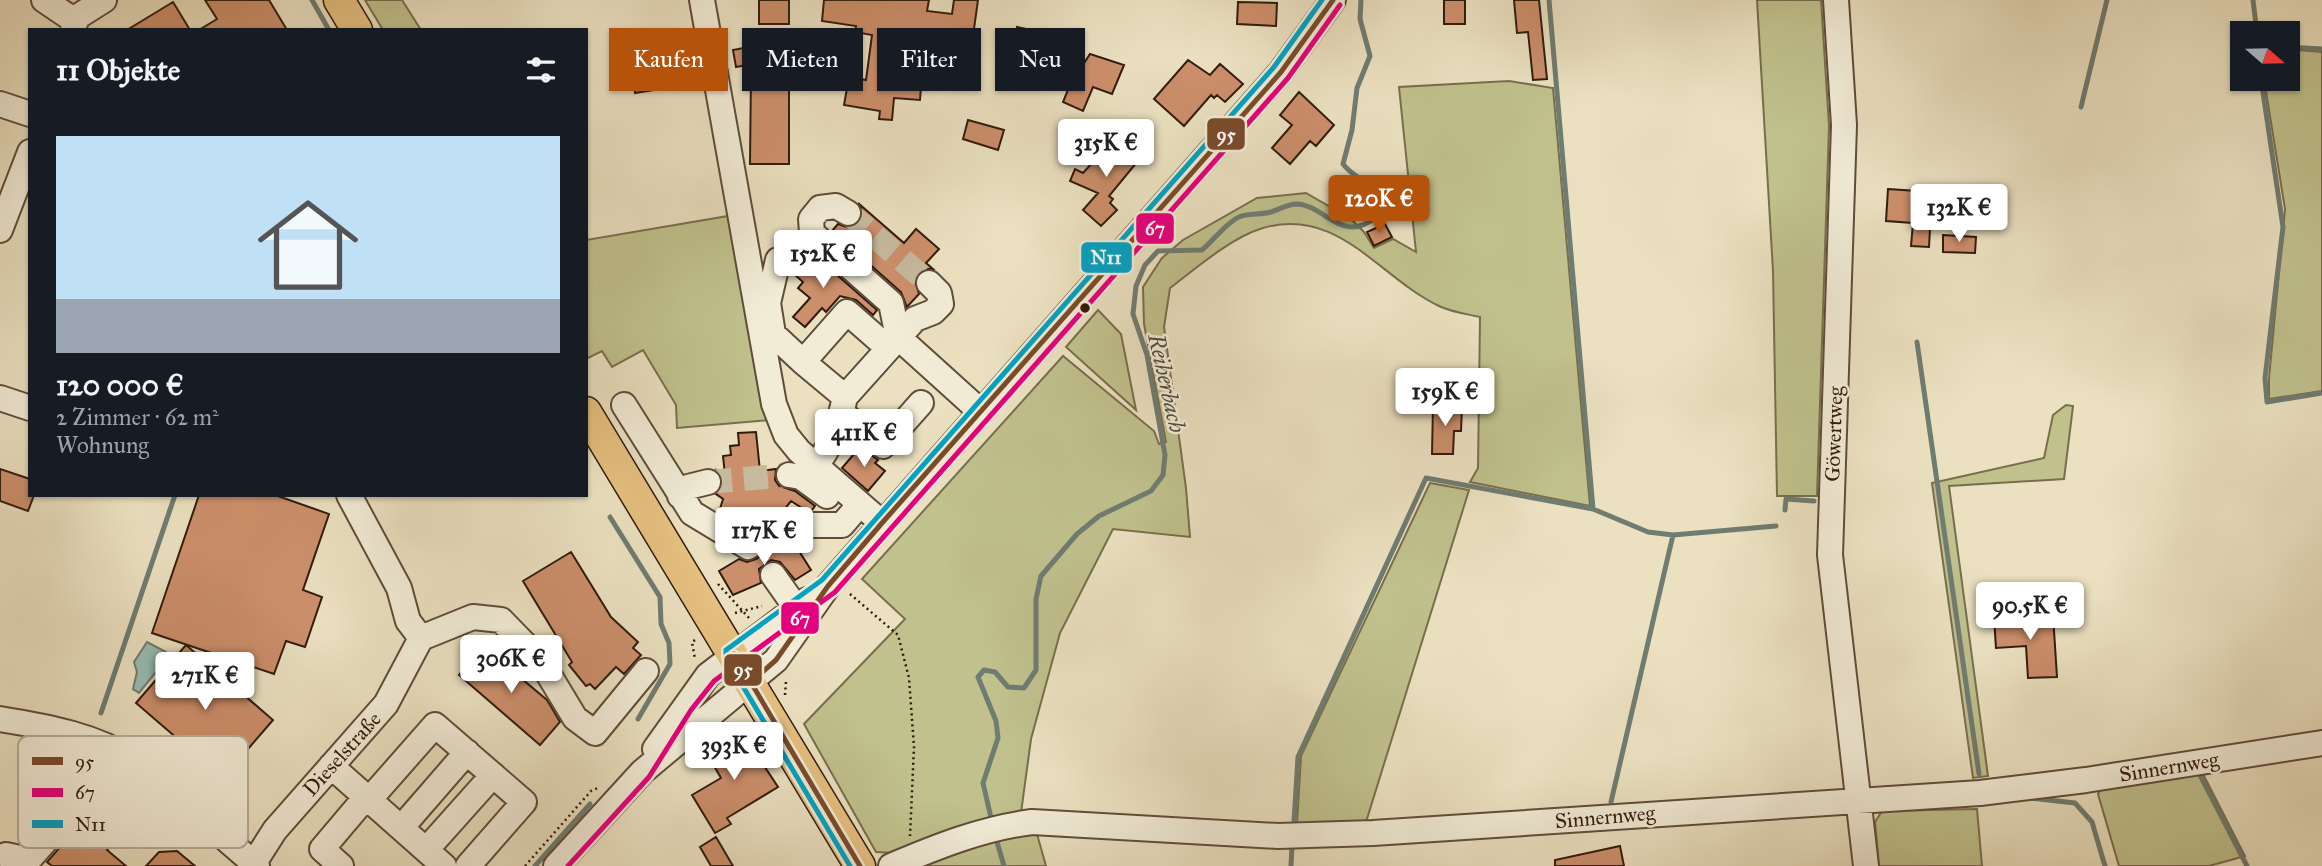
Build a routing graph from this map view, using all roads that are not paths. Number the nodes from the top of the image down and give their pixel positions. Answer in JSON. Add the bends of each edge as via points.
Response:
{"nodes":[{"id":1,"x":44,"y":0,"type":"edge"},
{"id":2,"x":104,"y":0,"type":"edge"},
{"id":3,"x":339,"y":0,"type":"edge"},
{"id":4,"x":702,"y":0,"type":"edge"},
{"id":5,"x":1333,"y":0,"type":"edge"},
{"id":6,"x":1836,"y":0,"type":"edge"},
{"id":7,"x":74,"y":26,"type":"edge"},
{"id":8,"x":355,"y":28,"type":"edge"},
{"id":9,"x":0,"y":104,"type":"edge"},
{"id":10,"x":28,"y":113,"type":"edge"},
{"id":11,"x":28,"y":163,"type":"edge"},
{"id":12,"x":19,"y":211,"type":"edge"},
{"id":13,"x":848,"y":213,"type":"tunnel mouth"},
{"id":14,"x":0,"y":230,"type":"edge"},
{"id":15,"x":778,"y":260,"type":"dead end"},
{"id":16,"x":929,"y":283,"type":"tunnel mouth"},
{"id":17,"x":893,"y":342,"type":"junction"},
{"id":18,"x":803,"y":362,"type":"junction"},
{"id":19,"x":0,"y":398,"type":"edge"},
{"id":20,"x":921,"y":403,"type":"dead end"},
{"id":21,"x":624,"y":405,"type":"dead end"},
{"id":22,"x":844,"y":405,"type":"junction"},
{"id":23,"x":28,"y":407,"type":"edge"},
{"id":24,"x":981,"y":412,"type":"junction"},
{"id":25,"x":588,"y":415,"type":"edge"},
{"id":26,"x":815,"y":466,"type":"junction"},
{"id":27,"x":789,"y":475,"type":"tunnel mouth"},
{"id":28,"x":708,"y":482,"type":"tunnel mouth"},
{"id":29,"x":680,"y":496,"type":"junction"},
{"id":30,"x":350,"y":497,"type":"edge"},
{"id":31,"x":856,"y":509,"type":"junction"},
{"id":32,"x":882,"y":523,"type":"junction"},
{"id":33,"x":765,"y":559,"type":"junction"},
{"id":34,"x":800,"y":614,"type":"junction"},
{"id":35,"x":421,"y":638,"type":"junction"},
{"id":36,"x":734,"y":654,"type":"junction"},
{"id":37,"x":646,"y":671,"type":"dead end"},
{"id":38,"x":751,"y":682,"type":"junction"},
{"id":39,"x":0,"y":719,"type":"edge"},
{"id":40,"x":85,"y":736,"type":"edge"},
{"id":41,"x":2322,"y":743,"type":"edge"},
{"id":42,"x":467,"y":752,"type":"junction"},
{"id":43,"x":331,"y":766,"type":"junction"},
{"id":44,"x":642,"y":772,"type":"junction"},
{"id":45,"x":493,"y":775,"type":"junction"},
{"id":46,"x":368,"y":799,"type":"junction"},
{"id":47,"x":1858,"y":801,"type":"junction"},
{"id":48,"x":401,"y":828,"type":"junction"},
{"id":49,"x":39,"y":848,"type":"edge"},
{"id":50,"x":235,"y":848,"type":"edge"},
{"id":51,"x":6,"y":855,"type":"dead end"},
{"id":52,"x":435,"y":858,"type":"edge"},
{"id":53,"x":255,"y":865,"type":"edge"},
{"id":54,"x":341,"y":866,"type":"edge"},
{"id":55,"x":468,"y":866,"type":"edge"},
{"id":56,"x":556,"y":866,"type":"edge"},
{"id":57,"x":860,"y":866,"type":"edge"},
{"id":58,"x":891,"y":866,"type":"edge"},
{"id":59,"x":1866,"y":866,"type":"edge"}],
"edges":[{"from":1,"to":7,"type":"street"},
{"from":2,"to":7,"type":"street","via":[[77,17]]},
{"from":3,"to":8,"type":"main road"},
{"from":4,"to":26,"type":"street","via":[[774,404],[786,435]]},
{"from":5,"to":24,"type":"street","via":[[1281,72]]},
{"from":6,"to":47,"type":"street","name":"Göwertweg","via":[[1844,125],[1830,555]]},
{"from":9,"to":10,"type":"street"},
{"from":11,"to":12,"type":"street"},
{"from":12,"to":14,"type":"street"},
{"from":13,"to":17,"type":"street","via":[[836,206],[820,208],[811,219],[812,233],[891,303]]},
{"from":15,"to":18,"type":"street","via":[[768,303],[773,334]]},
{"from":16,"to":17,"type":"street","via":[[939,293],[941,304],[915,319]]},
{"from":17,"to":18,"type":"street","via":[[846,312]]},
{"from":17,"to":22,"type":"street"},
{"from":17,"to":24,"type":"street"},
{"from":18,"to":22,"type":"street"},
{"from":19,"to":23,"type":"street"},
{"from":20,"to":22,"type":"street","via":[[883,446]]},
{"from":21,"to":29,"type":"street"},
{"from":22,"to":26,"type":"street"},
{"from":24,"to":32,"type":"street"},
{"from":25,"to":36,"type":"main road"},
{"from":26,"to":31,"type":"street"},
{"from":27,"to":31,"type":"street","via":[[801,477]]},
{"from":28,"to":29,"type":"street","via":[[688,487]]},
{"from":29,"to":33,"type":"street","via":[[692,513]]},
{"from":30,"to":35,"type":"street","via":[[399,588],[408,621]]},
{"from":31,"to":32,"type":"street"},
{"from":31,"to":33,"type":"street","via":[[842,525],[782,525]]},
{"from":32,"to":34,"type":"street"},
{"from":33,"to":34,"type":"street"},
{"from":34,"to":36,"type":"street"},
{"from":34,"to":38,"type":"street","via":[[776,660]]},
{"from":35,"to":37,"type":"street","via":[[473,617],[501,620],[540,660],[576,718],[594,733]]},
{"from":35,"to":43,"type":"street","name":"Dieselstraße","via":[[386,704]]},
{"from":36,"to":38,"type":"main road"},
{"from":36,"to":44,"type":"street","via":[[708,675],[684,705]]},
{"from":38,"to":44,"type":"street"},
{"from":38,"to":57,"type":"main road"},
{"from":39,"to":40,"type":"street","name":"Dieselstraße"},
{"from":41,"to":47,"type":"street","name":"Sinnernweg","via":[[2086,780]]},
{"from":42,"to":45,"type":"street"},
{"from":42,"to":46,"type":"street","via":[[435,725]]},
{"from":42,"to":48,"type":"street"},
{"from":43,"to":46,"type":"street"},
{"from":43,"to":53,"type":"street","name":"Dieselstraße","via":[[275,830]]},
{"from":44,"to":56,"type":"street"},
{"from":45,"to":52,"type":"street"},
{"from":45,"to":55,"type":"street","via":[[524,802]]},
{"from":46,"to":48,"type":"street"},
{"from":46,"to":54,"type":"street","via":[[322,849]]},
{"from":47,"to":58,"type":"street","name":"Sinnernweg","via":[[1278,836],[1032,822],[992,830]]},
{"from":47,"to":59,"type":"street","name":"Göwertweg"},
{"from":48,"to":52,"type":"street"},
{"from":49,"to":51,"type":"street","via":[[24,859]]},
{"from":50,"to":53,"type":"street","name":"Dieselstraße"}]}
